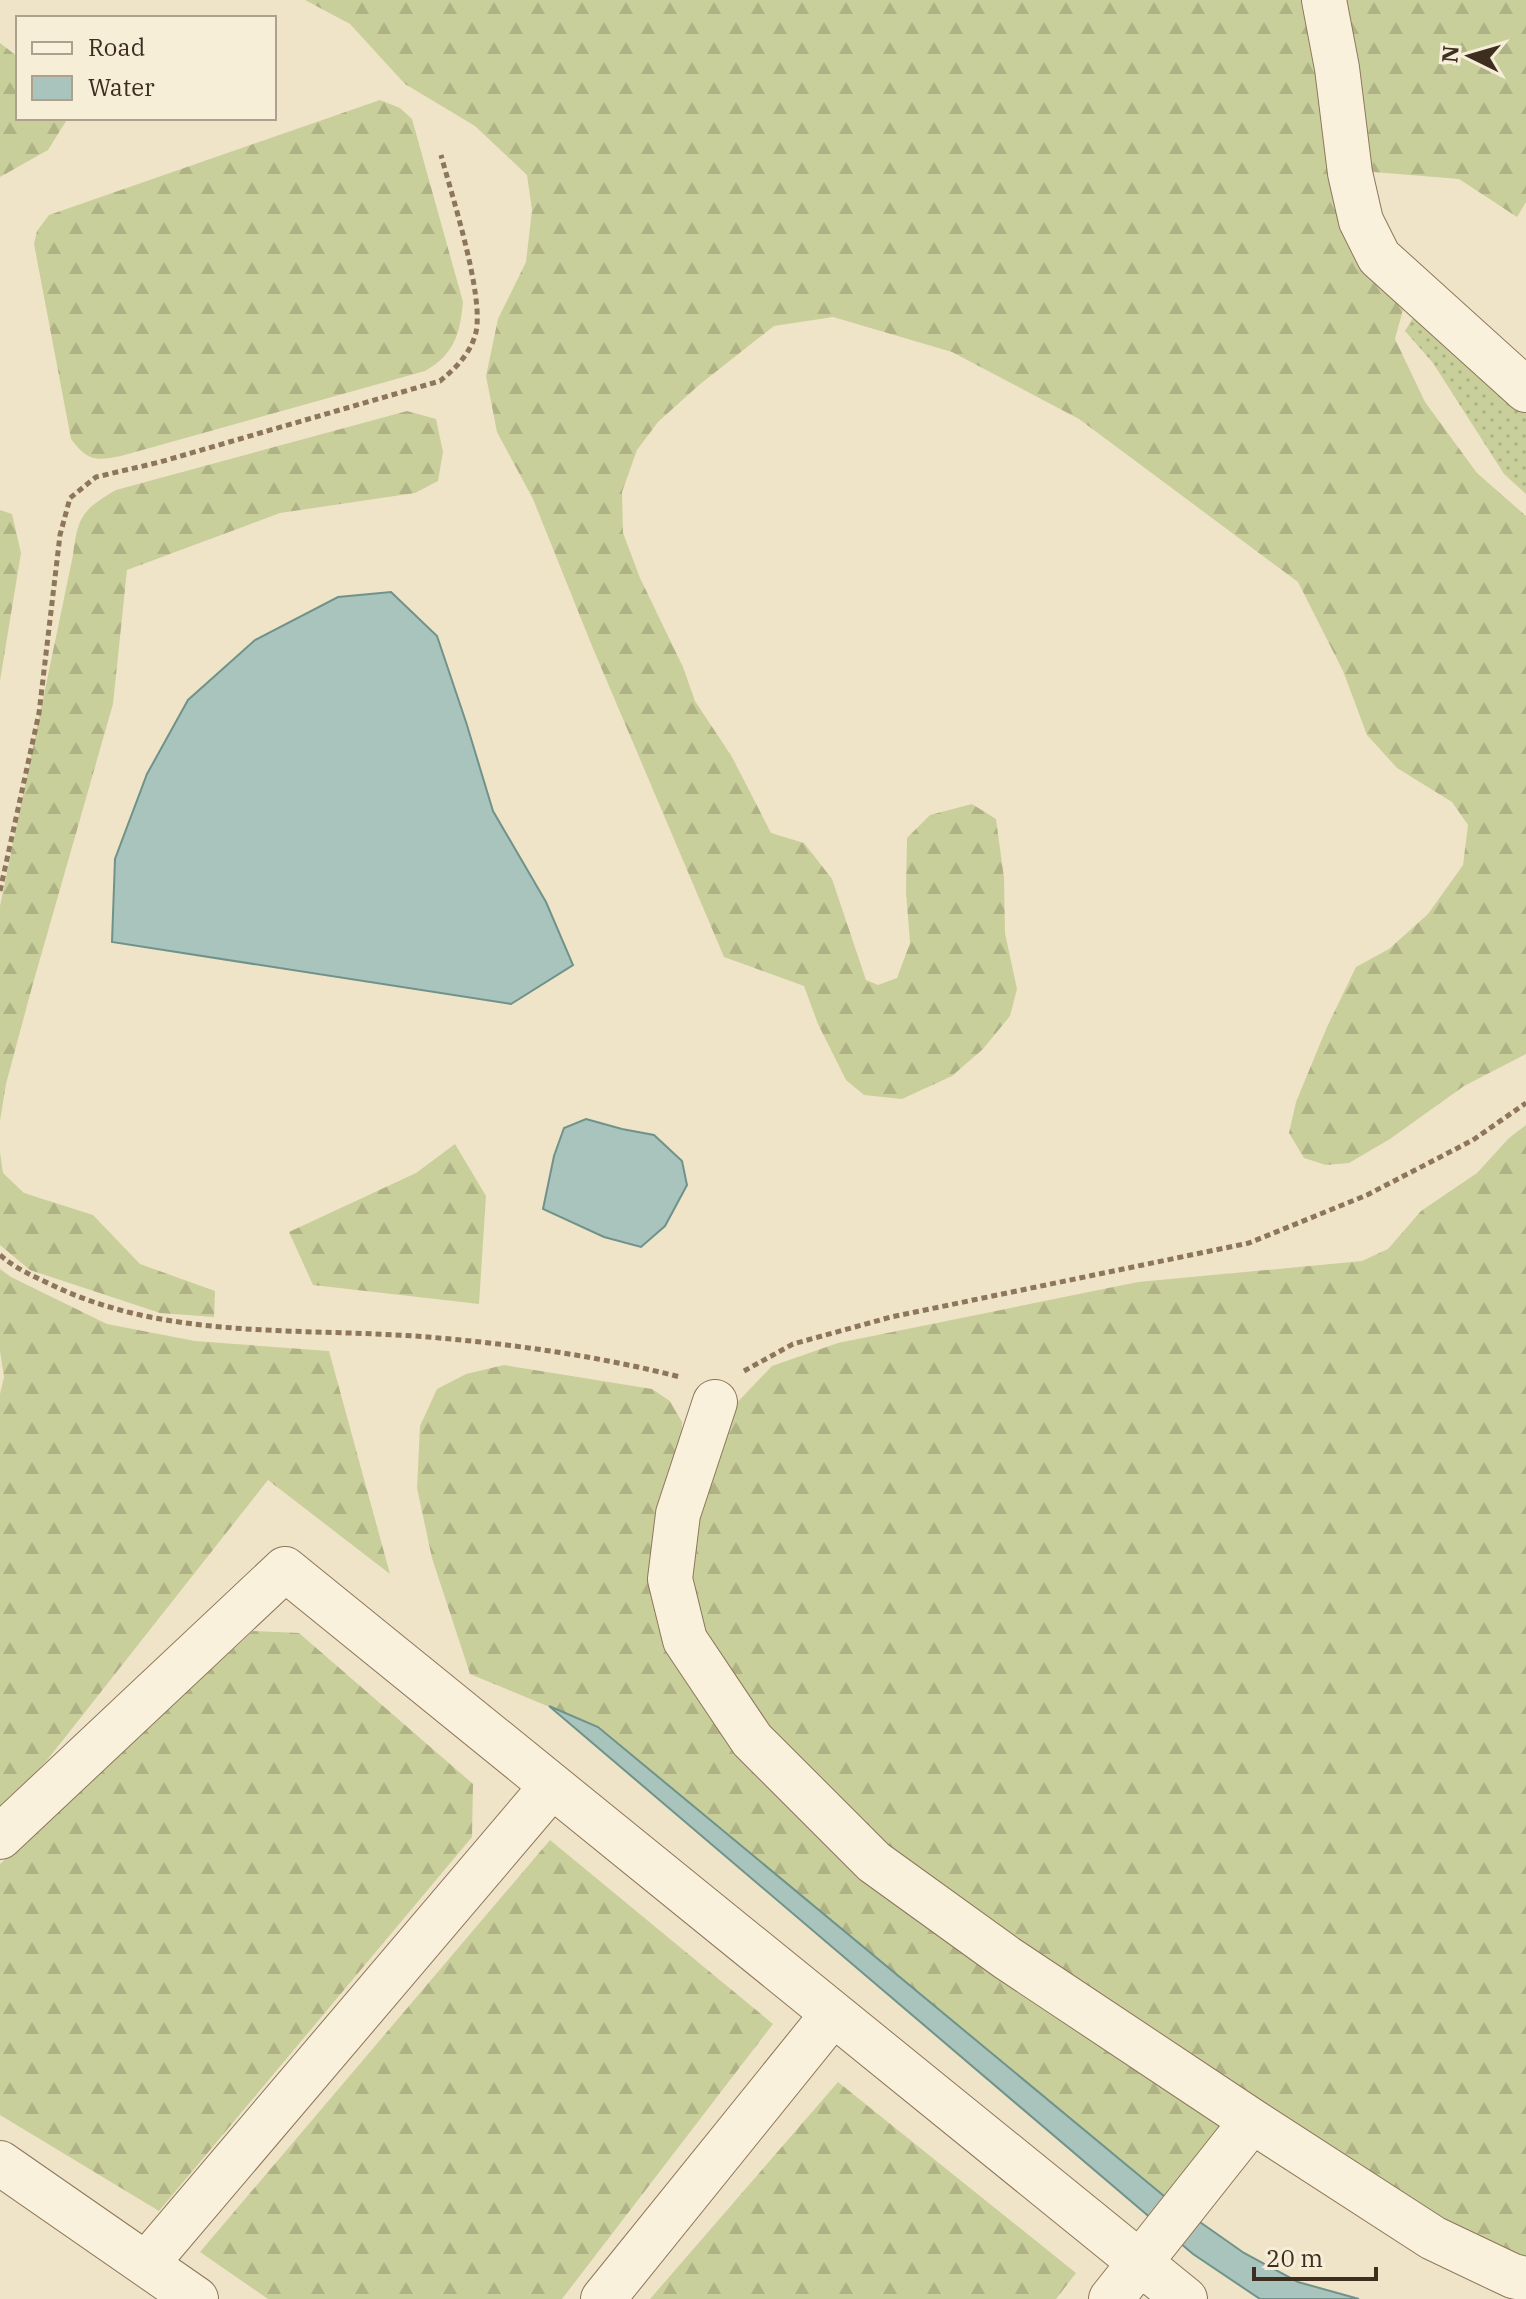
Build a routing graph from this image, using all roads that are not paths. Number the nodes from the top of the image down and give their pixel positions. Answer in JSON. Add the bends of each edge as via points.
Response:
{"nodes":[{"id":1,"x":1324,"y":0,"type":"edge"},
{"id":2,"x":1526,"y":390,"type":"edge"},
{"id":3,"x":715,"y":1402,"type":"road end"},
{"id":4,"x":552,"y":1786,"type":"junction"},
{"id":5,"x":0,"y":1837,"type":"edge"},
{"id":6,"x":833,"y":2014,"type":"junction"},
{"id":7,"x":1252,"y":2121,"type":"junction"},
{"id":8,"x":0,"y":2163,"type":"edge"},
{"id":9,"x":1140,"y":2263,"type":"junction"},
{"id":10,"x":146,"y":2264,"type":"junction"},
{"id":11,"x":1526,"y":2279,"type":"edge"},
{"id":12,"x":196,"y":2299,"type":"edge"},
{"id":13,"x":603,"y":2299,"type":"edge"},
{"id":14,"x":1111,"y":2299,"type":"edge"},
{"id":15,"x":1185,"y":2299,"type":"edge"}],
"edges":[{"from":1,"to":2,"type":"street","via":[[1350,173],[1361,221],[1379,257]]},
{"from":3,"to":7,"type":"street","via":[[678,1514],[670,1579],[685,1640],[752,1740],[874,1862],[1007,1958]]},
{"from":4,"to":5,"type":"street","via":[[285,1569]]},
{"from":4,"to":6,"type":"street"},
{"from":4,"to":10,"type":"street"},
{"from":6,"to":9,"type":"street"},
{"from":6,"to":13,"type":"street"},
{"from":7,"to":9,"type":"street"},
{"from":7,"to":11,"type":"street","via":[[1433,2238]]},
{"from":8,"to":10,"type":"street"},
{"from":9,"to":14,"type":"street"},
{"from":9,"to":15,"type":"street"},
{"from":10,"to":12,"type":"street"}]}
